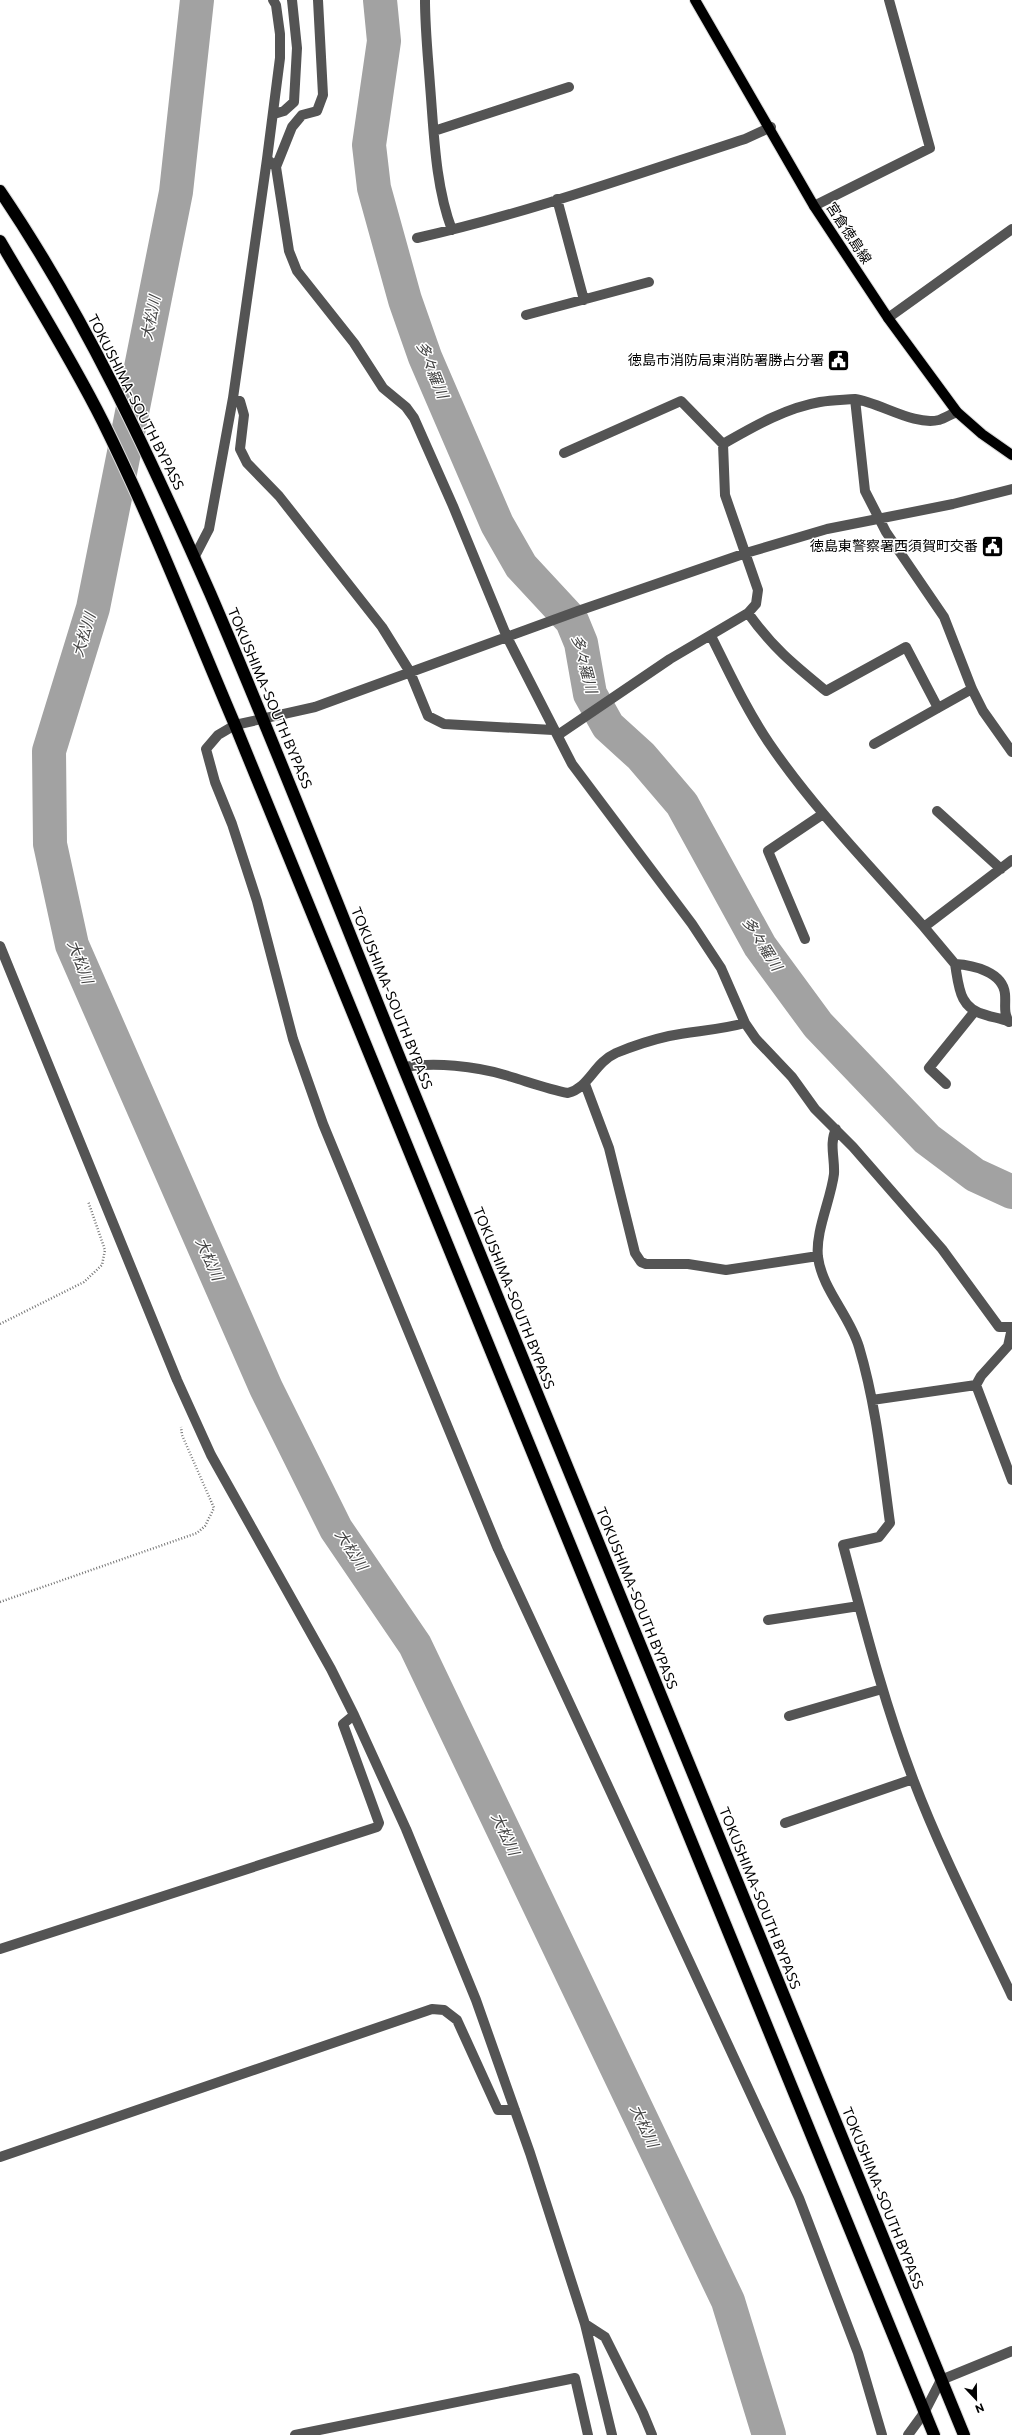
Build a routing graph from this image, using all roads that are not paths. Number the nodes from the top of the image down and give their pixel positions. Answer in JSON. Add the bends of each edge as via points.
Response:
{"nodes":[{"id":1,"x":273,"y":0,"type":"edge"},
{"id":2,"x":292,"y":0,"type":"edge"},
{"id":3,"x":318,"y":0,"type":"edge"},
{"id":4,"x":695,"y":0,"type":"edge"},
{"id":5,"x":889,"y":0,"type":"edge"},
{"id":6,"x":427,"y":1,"type":"edge"},
{"id":7,"x":569,"y":87,"type":"dead end"},
{"id":8,"x":274,"y":114,"type":"junction"},
{"id":9,"x":770,"y":127,"type":"junction"},
{"id":10,"x":434,"y":130,"type":"junction"},
{"id":11,"x":268,"y":158,"type":"junction"},
{"id":12,"x":276,"y":167,"type":"junction"},
{"id":13,"x":0,"y":191,"type":"edge"},
{"id":14,"x":557,"y":199,"type":"junction"},
{"id":15,"x":814,"y":206,"type":"junction"},
{"id":16,"x":1012,"y":229,"type":"edge"},
{"id":17,"x":452,"y":230,"type":"junction"},
{"id":18,"x":417,"y":238,"type":"dead end"},
{"id":19,"x":0,"y":241,"type":"edge"},
{"id":20,"x":649,"y":282,"type":"dead end"},
{"id":21,"x":584,"y":300,"type":"junction"},
{"id":22,"x":526,"y":315,"type":"dead end"},
{"id":23,"x":888,"y":318,"type":"junction"},
{"id":24,"x":233,"y":398,"type":"junction"},
{"id":25,"x":855,"y":399,"type":"junction"},
{"id":26,"x":957,"y":412,"type":"junction"},
{"id":27,"x":723,"y":444,"type":"junction"},
{"id":28,"x":564,"y":453,"type":"dead end"},
{"id":29,"x":1012,"y":455,"type":"edge"},
{"id":30,"x":1012,"y":488,"type":"edge"},
{"id":31,"x":878,"y":517,"type":"junction"},
{"id":32,"x":746,"y":553,"type":"junction"},
{"id":33,"x":194,"y":558,"type":"junction"},
{"id":34,"x":748,"y":613,"type":"junction"},
{"id":35,"x":711,"y":636,"type":"junction"},
{"id":36,"x":507,"y":637,"type":"junction"},
{"id":37,"x":410,"y":672,"type":"junction"},
{"id":38,"x":972,"y":689,"type":"junction"},
{"id":39,"x":938,"y":708,"type":"junction"},
{"id":40,"x":264,"y":717,"type":"junction"},
{"id":41,"x":235,"y":725,"type":"junction"},
{"id":42,"x":555,"y":732,"type":"junction"},
{"id":43,"x":874,"y":744,"type":"dead end"},
{"id":44,"x":1012,"y":752,"type":"edge"},
{"id":45,"x":938,"y":811,"type":"dead end"},
{"id":46,"x":824,"y":814,"type":"junction"},
{"id":47,"x":1012,"y":860,"type":"edge"},
{"id":48,"x":1001,"y":869,"type":"junction"},
{"id":49,"x":924,"y":927,"type":"junction"},
{"id":50,"x":805,"y":939,"type":"dead end"},
{"id":51,"x":0,"y":946,"type":"edge"},
{"id":52,"x":955,"y":964,"type":"junction"},
{"id":53,"x":975,"y":1011,"type":"junction"},
{"id":54,"x":745,"y":1023,"type":"junction"},
{"id":55,"x":1010,"y":1023,"type":"edge"},
{"id":56,"x":404,"y":1067,"type":"junction"},
{"id":57,"x":585,"y":1084,"type":"junction"},
{"id":58,"x":946,"y":1084,"type":"dead end"},
{"id":59,"x":836,"y":1129,"type":"junction"},
{"id":60,"x":818,"y":1256,"type":"junction"},
{"id":61,"x":1012,"y":1328,"type":"edge"},
{"id":62,"x":976,"y":1385,"type":"junction"},
{"id":63,"x":872,"y":1400,"type":"junction"},
{"id":64,"x":1012,"y":1480,"type":"edge"},
{"id":65,"x":859,"y":1606,"type":"junction"},
{"id":66,"x":768,"y":1620,"type":"dead end"},
{"id":67,"x":882,"y":1689,"type":"junction"},
{"id":68,"x":354,"y":1715,"type":"junction"},
{"id":69,"x":789,"y":1716,"type":"dead end"},
{"id":70,"x":913,"y":1780,"type":"junction"},
{"id":71,"x":785,"y":1823,"type":"dead end"},
{"id":72,"x":0,"y":1949,"type":"edge"},
{"id":73,"x":1012,"y":1996,"type":"edge"},
{"id":74,"x":515,"y":2110,"type":"junction"},
{"id":75,"x":0,"y":2157,"type":"edge"},
{"id":76,"x":585,"y":2324,"type":"junction"},
{"id":77,"x":1012,"y":2351,"type":"edge"},
{"id":78,"x":941,"y":2380,"type":"junction"},
{"id":79,"x":924,"y":2412,"type":"junction"},
{"id":80,"x":295,"y":2435,"type":"edge"},
{"id":81,"x":588,"y":2435,"type":"edge"},
{"id":82,"x":612,"y":2435,"type":"edge"},
{"id":83,"x":652,"y":2435,"type":"edge"},
{"id":84,"x":882,"y":2435,"type":"edge"},
{"id":85,"x":908,"y":2435,"type":"edge"},
{"id":86,"x":934,"y":2435,"type":"edge"},
{"id":87,"x":964,"y":2435,"type":"edge"}],
"edges":[{"from":1,"to":8,"type":"street","via":[[280,34]]},
{"from":2,"to":8,"type":"street","via":[[297,48],[294,102],[284,111]]},
{"from":3,"to":12,"type":"street","via":[[323,95],[317,111],[302,115],[292,127]]},
{"from":4,"to":9,"type":"main road","name":"宮倉徳島線"},
{"from":5,"to":15,"type":"street","via":[[930,148]]},
{"from":6,"to":10,"type":"street"},
{"from":7,"to":10,"type":"street"},
{"from":8,"to":11,"type":"street"},
{"from":9,"to":14,"type":"street","via":[[745,139]]},
{"from":9,"to":15,"type":"main road","name":"宮倉徳島線"},
{"from":10,"to":17,"type":"street","via":[[441,187]]},
{"from":11,"to":12,"type":"street"},
{"from":11,"to":24,"type":"street"},
{"from":12,"to":36,"type":"street","via":[[289,251],[296,271],[354,343],[383,388],[406,407],[414,418]]},
{"from":13,"to":33,"type":"highway","name":"TOKUSHIMA-SOUTH BYPASS","via":[[18,217],[110,379]]},
{"from":14,"to":17,"type":"street"},
{"from":14,"to":21,"type":"street"},
{"from":15,"to":23,"type":"main road","name":"宮倉徳島線"},
{"from":16,"to":23,"type":"street"},
{"from":17,"to":18,"type":"street"},
{"from":19,"to":41,"type":"highway","via":[[64,349],[103,423]]},
{"from":20,"to":21,"type":"street"},
{"from":21,"to":22,"type":"street"},
{"from":23,"to":26,"type":"main road","name":"宮倉徳島線"},
{"from":24,"to":33,"type":"street","via":[[209,529]]},
{"from":24,"to":37,"type":"street","via":[[240,401],[244,415],[240,449],[247,462],[307,530],[382,627]]},
{"from":25,"to":26,"type":"street","via":[[870,401],[925,421],[940,420]]},
{"from":25,"to":27,"type":"street","via":[[820,402],[794,410],[760,423]]},
{"from":25,"to":31,"type":"street","via":[[864,491]]},
{"from":26,"to":29,"type":"main road","name":"宮倉徳島線"},
{"from":27,"to":28,"type":"street","via":[[681,401]]},
{"from":27,"to":32,"type":"street","via":[[725,495]]},
{"from":30,"to":31,"type":"street","via":[[953,504]]},
{"from":31,"to":32,"type":"street"},
{"from":31,"to":38,"type":"street","via":[[944,617]]},
{"from":32,"to":34,"type":"street","via":[[758,590],[756,604]]},
{"from":32,"to":36,"type":"street"},
{"from":33,"to":40,"type":"highway","name":"TOKUSHIMA-SOUTH BYPASS"},
{"from":34,"to":35,"type":"street"},
{"from":34,"to":39,"type":"street","via":[[766,639],[826,691],[906,647]]},
{"from":35,"to":42,"type":"street"},
{"from":35,"to":46,"type":"street","via":[[748,709],[768,741]]},
{"from":36,"to":37,"type":"street"},
{"from":36,"to":42,"type":"street"},
{"from":37,"to":40,"type":"street","via":[[315,707]]},
{"from":37,"to":42,"type":"street","via":[[424,708],[434,720],[444,724]]},
{"from":38,"to":39,"type":"street"},
{"from":38,"to":44,"type":"street","via":[[983,711]]},
{"from":39,"to":43,"type":"street"},
{"from":40,"to":41,"type":"street"},
{"from":40,"to":56,"type":"highway","name":"TOKUSHIMA-SOUTH BYPASS"},
{"from":41,"to":79,"type":"highway"},
{"from":41,"to":84,"type":"street","via":[[218,735],[206,749],[257,901],[293,1039],[322,1124],[498,1549],[799,2198],[858,2353]]},
{"from":42,"to":54,"type":"street","via":[[572,764],[692,924],[721,968]]},
{"from":45,"to":48,"type":"street"},
{"from":46,"to":49,"type":"street"},
{"from":46,"to":50,"type":"street","via":[[768,851]]},
{"from":47,"to":48,"type":"street"},
{"from":48,"to":49,"type":"street"},
{"from":49,"to":52,"type":"street"},
{"from":51,"to":68,"type":"street","via":[[190,1410],[211,1455],[331,1669]]},
{"from":52,"to":53,"type":"street","via":[[959,992],[965,1004]]},
{"from":52,"to":55,"type":"street","via":[[970,965],[988,972],[1002,985],[1005,994],[1005,1015]]},
{"from":53,"to":55,"type":"street"},
{"from":53,"to":58,"type":"street","via":[[929,1068]]},
{"from":54,"to":57,"type":"street","via":[[640,1043],[614,1054],[595,1068]]},
{"from":54,"to":59,"type":"street","via":[[816,1109]]},
{"from":56,"to":57,"type":"street","via":[[422,1064],[441,1065],[504,1074],[568,1093],[578,1090]]},
{"from":56,"to":78,"type":"highway","name":"TOKUSHIMA-SOUTH BYPASS"},
{"from":57,"to":60,"type":"street","via":[[609,1148],[635,1252],[641,1262],[688,1264],[726,1270]]},
{"from":59,"to":60,"type":"street","via":[[832,1136],[834,1173]]},
{"from":59,"to":61,"type":"street","via":[[942,1249],[999,1327]]},
{"from":60,"to":63,"type":"street","via":[[832,1292],[851,1326],[859,1347]]},
{"from":61,"to":62,"type":"street","via":[[1008,1346]]},
{"from":62,"to":63,"type":"street"},
{"from":62,"to":64,"type":"street"},
{"from":63,"to":65,"type":"street","via":[[890,1523],[879,1537],[843,1545]]},
{"from":65,"to":66,"type":"street"},
{"from":65,"to":67,"type":"street"},
{"from":67,"to":69,"type":"street"},
{"from":67,"to":70,"type":"street"},
{"from":68,"to":72,"type":"street","via":[[343,1724],[379,1823],[377,1827]]},
{"from":68,"to":74,"type":"street","via":[[406,1829],[476,2000]]},
{"from":70,"to":71,"type":"street"},
{"from":70,"to":73,"type":"street"},
{"from":74,"to":75,"type":"street","via":[[498,2110],[457,2020],[444,2010],[432,2009]]},
{"from":74,"to":76,"type":"street"},
{"from":76,"to":82,"type":"street"},
{"from":76,"to":83,"type":"street","via":[[604,2337],[643,2412]]},
{"from":77,"to":78,"type":"street"},
{"from":78,"to":79,"type":"street"},
{"from":78,"to":87,"type":"highway","name":"TOKUSHIMA-SOUTH BYPASS"},
{"from":79,"to":85,"type":"street"},
{"from":79,"to":86,"type":"highway"},
{"from":80,"to":81,"type":"street","via":[[576,2378]]}]}
